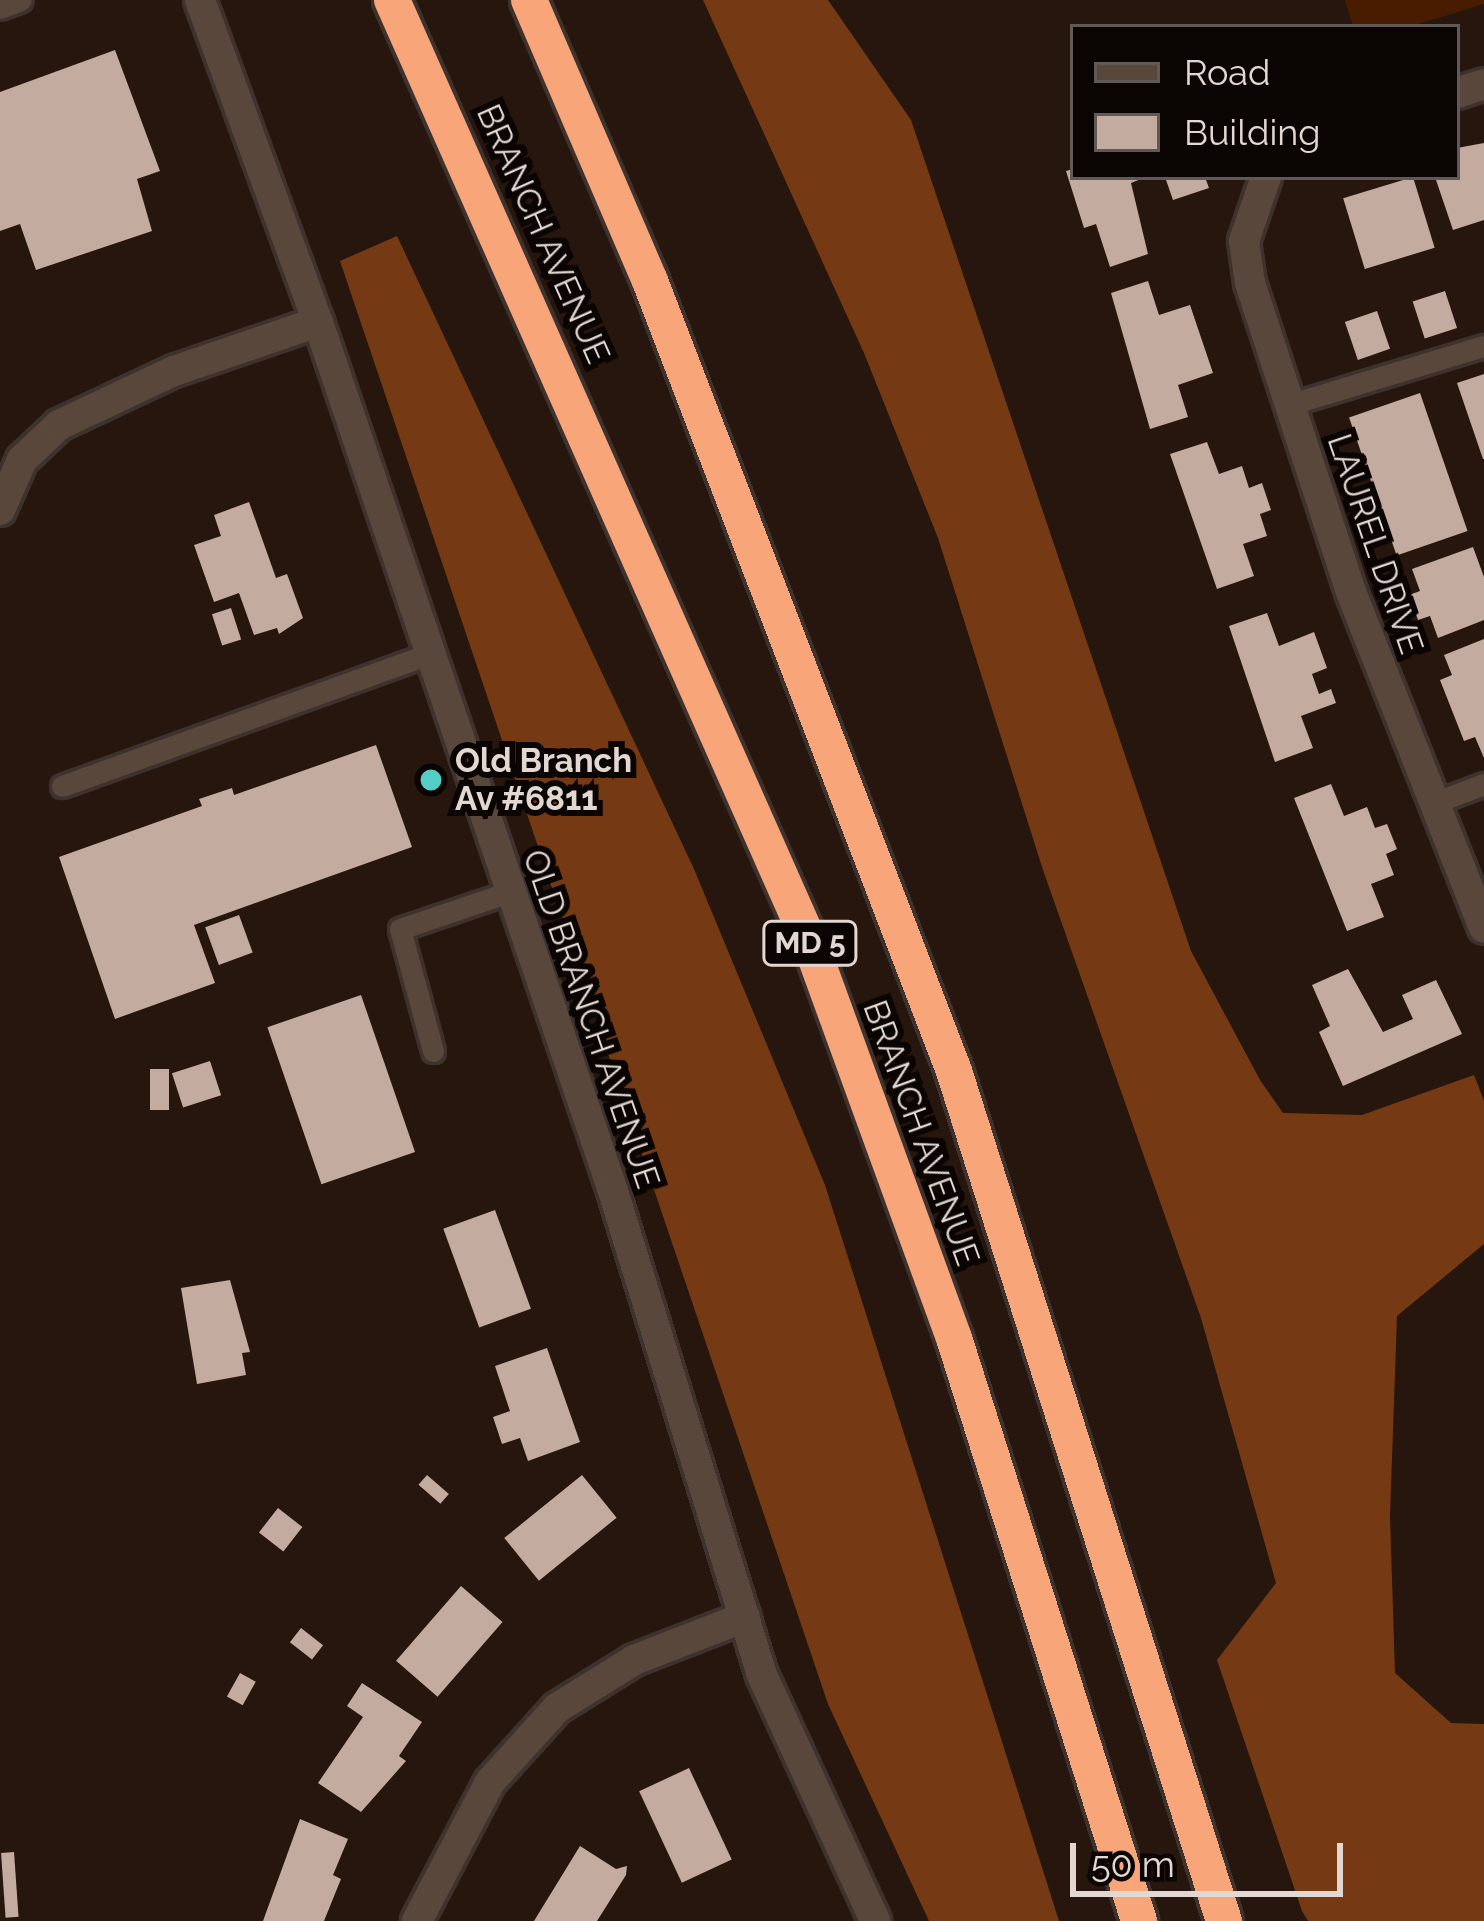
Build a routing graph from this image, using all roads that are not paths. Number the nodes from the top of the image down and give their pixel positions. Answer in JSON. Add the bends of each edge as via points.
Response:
{"nodes":[{"id":1,"x":21,"y":0,"type":"edge"},
{"id":2,"x":200,"y":0,"type":"edge"},
{"id":3,"x":392,"y":0,"type":"edge"},
{"id":4,"x":529,"y":0,"type":"edge"},
{"id":5,"x":0,"y":8,"type":"edge"},
{"id":6,"x":1265,"y":180,"type":"edge"},
{"id":7,"x":318,"y":322,"type":"junction"},
{"id":8,"x":1484,"y":346,"type":"edge"},
{"id":9,"x":1288,"y":405,"type":"junction"},
{"id":10,"x":0,"y":511,"type":"edge"},
{"id":11,"x":429,"y":654,"type":"junction"},
{"id":12,"x":1484,"y":784,"type":"edge"},
{"id":13,"x":62,"y":786,"type":"dead end"},
{"id":14,"x":1431,"y":805,"type":"junction"},
{"id":15,"x":509,"y":892,"type":"junction"},
{"id":16,"x":1484,"y":928,"type":"edge"},
{"id":17,"x":434,"y":1051,"type":"dead end"},
{"id":18,"x":746,"y":1617,"type":"junction"},
{"id":19,"x":417,"y":1921,"type":"edge"},
{"id":20,"x":874,"y":1921,"type":"edge"},
{"id":21,"x":1139,"y":1921,"type":"edge"},
{"id":22,"x":1224,"y":1921,"type":"edge"}],
"edges":[{"from":1,"to":5,"type":"lane"},
{"from":2,"to":7,"type":"main road","name":"OLD BRANCH AVENUE"},
{"from":3,"to":21,"type":"highway","name":"BRANCH AVENUE","number":"MD 5","via":[[812,948],[953,1338]]},
{"from":4,"to":22,"type":"highway","name":"BRANCH AVENUE","number":"MD 5","via":[[642,261],[954,1071]]},
{"from":6,"to":9,"type":"main road","name":"LAUREL DRIVE","via":[[1244,241]]},
{"from":7,"to":10,"type":"main road","via":[[174,371],[58,425],[22,460]]},
{"from":7,"to":11,"type":"main road","name":"OLD BRANCH AVENUE"},
{"from":8,"to":9,"type":"lane"},
{"from":9,"to":14,"type":"main road","name":"LAUREL DRIVE"},
{"from":11,"to":13,"type":"lane"},
{"from":11,"to":15,"type":"main road","name":"OLD BRANCH AVENUE"},
{"from":12,"to":14,"type":"lane"},
{"from":14,"to":16,"type":"main road","name":"LAUREL DRIVE"},
{"from":15,"to":17,"type":"lane","via":[[400,929]]},
{"from":15,"to":18,"type":"main road","name":"OLD BRANCH AVENUE"},
{"from":18,"to":19,"type":"main road","via":[[634,1660],[557,1708],[490,1782]]},
{"from":18,"to":20,"type":"main road","name":"OLD BRANCH AVENUE","via":[[778,1712]]}]}
